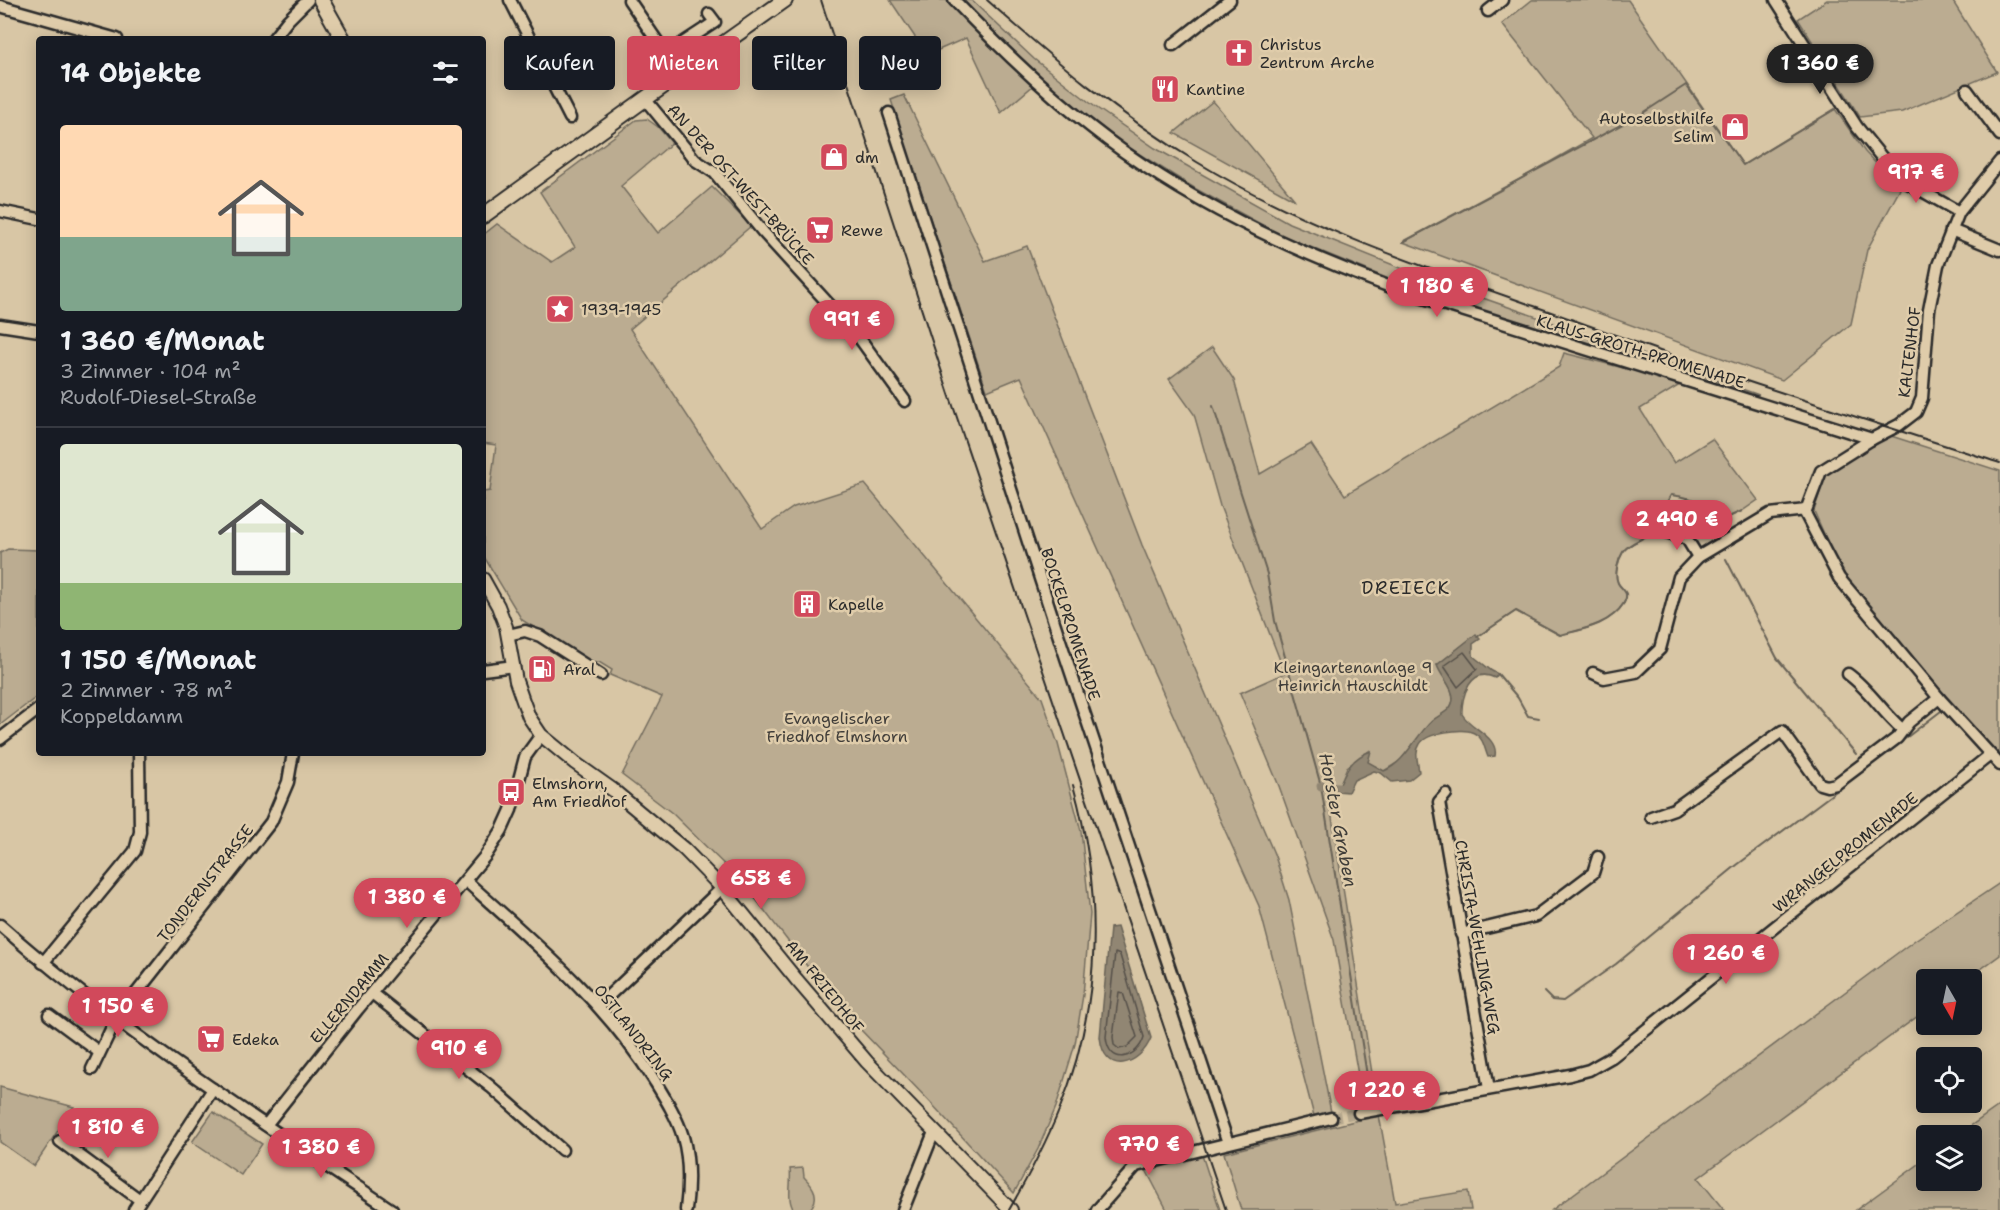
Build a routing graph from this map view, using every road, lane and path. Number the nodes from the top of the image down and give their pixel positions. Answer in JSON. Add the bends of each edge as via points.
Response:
{"nodes":[{"id":1,"x":308,"y":0,"type":"edge"},
{"id":2,"x":321,"y":0,"type":"edge"},
{"id":3,"x":510,"y":0,"type":"edge"},
{"id":4,"x":629,"y":0,"type":"edge"},
{"id":5,"x":785,"y":0,"type":"edge"},
{"id":6,"x":954,"y":0,"type":"edge"},
{"id":7,"x":1230,"y":0,"type":"edge"},
{"id":8,"x":1502,"y":0,"type":"edge"},
{"id":9,"x":1776,"y":0,"type":"edge"},
{"id":10,"x":0,"y":6,"type":"edge"},
{"id":11,"x":1488,"y":10,"type":"dead end"},
{"id":12,"x":710,"y":14,"type":"dead end"},
{"id":13,"x":106,"y":36,"type":"edge"},
{"id":14,"x":275,"y":36,"type":"edge"},
{"id":15,"x":341,"y":36,"type":"edge"},
{"id":16,"x":1173,"y":45,"type":"dead end"},
{"id":17,"x":1967,"y":90,"type":"dead end"},
{"id":18,"x":645,"y":99,"type":"junction"},
{"id":19,"x":889,"y":113,"type":"dead end"},
{"id":20,"x":570,"y":118,"type":"dead end"},
{"id":21,"x":2000,"y":135,"type":"edge"},
{"id":22,"x":2000,"y":161,"type":"edge"},
{"id":23,"x":0,"y":211,"type":"edge"},
{"id":24,"x":1959,"y":212,"type":"junction"},
{"id":25,"x":486,"y":214,"type":"edge"},
{"id":26,"x":36,"y":218,"type":"edge"},
{"id":27,"x":1951,"y":230,"type":"junction"},
{"id":28,"x":2000,"y":250,"type":"edge"},
{"id":29,"x":0,"y":325,"type":"edge"},
{"id":30,"x":36,"y":331,"type":"edge"},
{"id":31,"x":906,"y":401,"type":"dead end"},
{"id":32,"x":1872,"y":439,"type":"junction"},
{"id":33,"x":1806,"y":510,"type":"junction"},
{"id":34,"x":1666,"y":532,"type":"dead end"},
{"id":35,"x":1698,"y":557,"type":"junction"},
{"id":36,"x":486,"y":584,"type":"edge"},
{"id":37,"x":508,"y":635,"type":"junction"},
{"id":38,"x":514,"y":666,"type":"junction"},
{"id":39,"x":486,"y":670,"type":"edge"},
{"id":40,"x":1593,"y":673,"type":"dead end"},
{"id":41,"x":1848,"y":674,"type":"dead end"},
{"id":42,"x":601,"y":675,"type":"dead end"},
{"id":43,"x":1939,"y":698,"type":"junction"},
{"id":44,"x":36,"y":711,"type":"edge"},
{"id":45,"x":1902,"y":729,"type":"junction"},
{"id":46,"x":541,"y":735,"type":"junction"},
{"id":47,"x":0,"y":739,"type":"edge"},
{"id":48,"x":1990,"y":755,"type":"junction"},
{"id":49,"x":139,"y":756,"type":"edge"},
{"id":50,"x":292,"y":756,"type":"edge"},
{"id":51,"x":2000,"y":765,"type":"edge"},
{"id":52,"x":1446,"y":794,"type":"dead end"},
{"id":53,"x":1651,"y":817,"type":"dead end"},
{"id":54,"x":1598,"y":857,"type":"dead end"},
{"id":55,"x":466,"y":881,"type":"junction"},
{"id":56,"x":722,"y":888,"type":"junction"},
{"id":57,"x":0,"y":925,"type":"edge"},
{"id":58,"x":1461,"y":934,"type":"junction"},
{"id":59,"x":43,"y":963,"type":"junction"},
{"id":60,"x":372,"y":993,"type":"junction"},
{"id":61,"x":598,"y":1006,"type":"junction"},
{"id":62,"x":49,"y":1015,"type":"dead end"},
{"id":63,"x":116,"y":1019,"type":"junction"},
{"id":64,"x":99,"y":1052,"type":"junction"},
{"id":65,"x":92,"y":1069,"type":"dead end"},
{"id":66,"x":213,"y":1089,"type":"junction"},
{"id":67,"x":1489,"y":1089,"type":"junction"},
{"id":68,"x":1359,"y":1113,"type":"tunnel mouth"},
{"id":69,"x":1331,"y":1118,"type":"tunnel mouth"},
{"id":70,"x":266,"y":1125,"type":"junction"},
{"id":71,"x":934,"y":1132,"type":"junction"},
{"id":72,"x":60,"y":1141,"type":"dead end"},
{"id":73,"x":1228,"y":1143,"type":"junction"},
{"id":74,"x":562,"y":1150,"type":"dead end"},
{"id":75,"x":137,"y":1205,"type":"edge"},
{"id":76,"x":392,"y":1210,"type":"edge"},
{"id":77,"x":686,"y":1210,"type":"edge"},
{"id":78,"x":903,"y":1210,"type":"edge"},
{"id":79,"x":1011,"y":1210,"type":"edge"},
{"id":80,"x":1097,"y":1210,"type":"edge"}],
"edges":[{"from":1,"to":14,"type":"street"},
{"from":2,"to":15,"type":"main road"},
{"from":3,"to":20,"type":"street"},
{"from":4,"to":12,"type":"street","via":[[666,54],[715,22]]},
{"from":5,"to":18,"type":"main road"},
{"from":6,"to":32,"type":"street","name":"KLAUS-GROTH-PROMENADE","via":[[1052,95],[1110,142],[1222,213],[1278,241],[1401,291]]},
{"from":7,"to":16,"type":"street"},
{"from":8,"to":11,"type":"street"},
{"from":9,"to":24,"type":"street","via":[[1857,127],[1884,162],[1908,183]]},
{"from":10,"to":13,"type":"street"},
{"from":17,"to":21,"type":"street"},
{"from":18,"to":25,"type":"main road"},
{"from":18,"to":31,"type":"street","name":"AN DER OST-WEST-BRÜCKE","via":[[695,160],[715,174],[858,336]]},
{"from":19,"to":73,"type":"street","name":"BOCKELPROMENADE"},
{"from":22,"to":24,"type":"street","name":"KALTENHOF"},
{"from":23,"to":26,"type":"street"},
{"from":24,"to":27,"type":"street","name":"KALTENHOF"},
{"from":27,"to":28,"type":"street"},
{"from":27,"to":32,"type":"street","name":"KALTENHOF","via":[[1938,265],[1929,310],[1922,398],[1908,419]]},
{"from":29,"to":30,"type":"street"},
{"from":32,"to":33,"type":"street","name":"KALTENHOF","via":[[1821,471]]},
{"from":33,"to":35,"type":"street","via":[[1770,514]]},
{"from":33,"to":43,"type":"street","via":[[1839,578]]},
{"from":34,"to":35,"type":"street","via":[[1687,538]]},
{"from":35,"to":40,"type":"street","via":[[1679,577],[1660,649],[1636,672],[1604,678]]},
{"from":36,"to":37,"type":"street","name":"AM FRIEDHOF"},
{"from":37,"to":38,"type":"street","name":"AM FRIEDHOF"},
{"from":37,"to":42,"type":"street","via":[[525,631],[540,636]]},
{"from":38,"to":39,"type":"street"},
{"from":38,"to":46,"type":"street","name":"AM FRIEDHOF","via":[[529,717]]},
{"from":41,"to":45,"type":"street"},
{"from":43,"to":45,"type":"street"},
{"from":43,"to":48,"type":"street"},
{"from":44,"to":47,"type":"street"},
{"from":45,"to":53,"type":"street","via":[[1897,738],[1836,784],[1827,786],[1820,784],[1782,731],[1674,809]]},
{"from":46,"to":55,"type":"street","name":"ELLERNDAMM","via":[[525,757],[502,830]]},
{"from":46,"to":56,"type":"street","name":"AM FRIEDHOF","via":[[676,842]]},
{"from":48,"to":51,"type":"street"},
{"from":48,"to":67,"type":"street","name":"WRANGELPROMENADE","via":[[1612,1057],[1570,1075]]},
{"from":49,"to":59,"type":"street","via":[[140,832],[135,851]]},
{"from":50,"to":63,"type":"street","name":"TONDERNSTRASSE","via":[[288,782],[271,822]]},
{"from":52,"to":58,"type":"street","name":"CHRISTA-WEHLING-WEG","via":[[1439,802]]},
{"from":54,"to":58,"type":"street","via":[[1593,873],[1536,916]]},
{"from":55,"to":60,"type":"street","name":"ELLERNDAMM"},
{"from":55,"to":61,"type":"street","name":"OSTLANDRING"},
{"from":56,"to":61,"type":"street"},
{"from":56,"to":71,"type":"street","name":"AM FRIEDHOF","via":[[845,1037]]},
{"from":57,"to":59,"type":"street"},
{"from":58,"to":67,"type":"street","name":"CHRISTA-WEHLING-WEG"},
{"from":59,"to":63,"type":"street"},
{"from":60,"to":70,"type":"street","name":"ELLERNDAMM"},
{"from":60,"to":74,"type":"street","via":[[491,1087]]},
{"from":61,"to":77,"type":"street","name":"OSTLANDRING","via":[[643,1063],[670,1106],[683,1138],[689,1174]]},
{"from":62,"to":64,"type":"street"},
{"from":63,"to":64,"type":"street","name":"TONDERNSTRASSE"},
{"from":63,"to":66,"type":"street"},
{"from":64,"to":65,"type":"street","name":"TONDERNSTRASSE"},
{"from":66,"to":70,"type":"street"},
{"from":66,"to":75,"type":"street"},
{"from":67,"to":68,"type":"street","name":"WRANGELPROMENADE"},
{"from":69,"to":73,"type":"street"},
{"from":70,"to":76,"type":"street"},
{"from":71,"to":78,"type":"street"},
{"from":71,"to":79,"type":"street","name":"AM FRIEDHOF"},
{"from":72,"to":75,"type":"street"},
{"from":73,"to":80,"type":"street","via":[[1136,1166]]}]}
